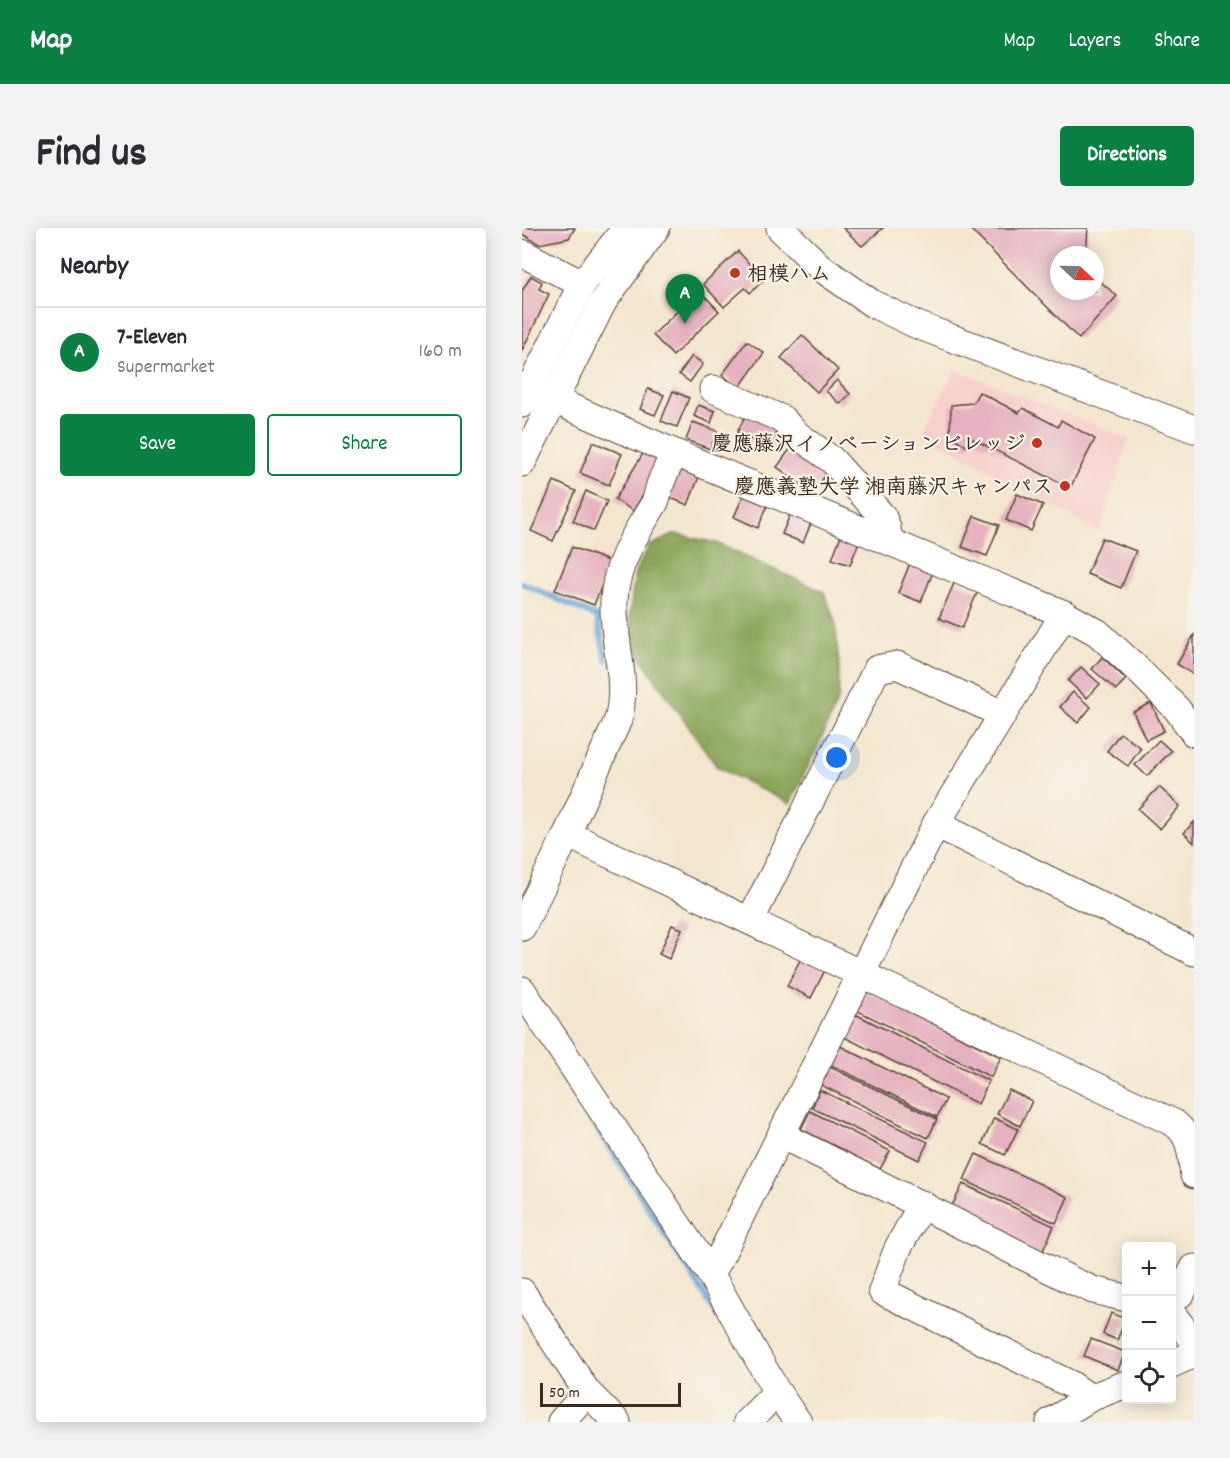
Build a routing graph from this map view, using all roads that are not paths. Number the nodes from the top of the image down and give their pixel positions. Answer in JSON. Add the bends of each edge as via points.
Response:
{"nodes":[{"id":1,"x":626,"y":228,"type":"edge"},
{"id":2,"x":656,"y":228,"type":"edge"},
{"id":3,"x":780,"y":228,"type":"edge"},
{"id":4,"x":522,"y":253,"type":"edge"},
{"id":5,"x":582,"y":284,"type":"junction"},
{"id":6,"x":713,"y":389,"type":"dead end"},
{"id":7,"x":524,"y":393,"type":"edge"},
{"id":8,"x":554,"y":399,"type":"junction"},
{"id":9,"x":1194,"y":429,"type":"edge"},
{"id":10,"x":675,"y":453,"type":"junction"},
{"id":11,"x":522,"y":463,"type":"edge"},
{"id":12,"x":888,"y":541,"type":"junction"},
{"id":13,"x":1064,"y":614,"type":"junction"},
{"id":14,"x":1002,"y":714,"type":"junction"},
{"id":15,"x":1194,"y":733,"type":"edge"},
{"id":16,"x":936,"y":824,"type":"junction"},
{"id":17,"x":567,"y":834,"type":"junction"},
{"id":18,"x":750,"y":921,"type":"junction"},
{"id":19,"x":522,"y":927,"type":"edge"},
{"id":20,"x":1194,"y":952,"type":"edge"},
{"id":21,"x":861,"y":974,"type":"junction"},
{"id":22,"x":522,"y":990,"type":"edge"},
{"id":23,"x":781,"y":1135,"type":"junction"},
{"id":24,"x":1192,"y":1143,"type":"edge"},
{"id":25,"x":1194,"y":1175,"type":"edge"},
{"id":26,"x":922,"y":1204,"type":"junction"},
{"id":27,"x":1194,"y":1268,"type":"edge"},
{"id":28,"x":711,"y":1275,"type":"junction"},
{"id":29,"x":522,"y":1292,"type":"edge"},
{"id":30,"x":1122,"y":1297,"type":"edge"},
{"id":31,"x":1176,"y":1298,"type":"edge"},
{"id":32,"x":1176,"y":1319,"type":"edge"},
{"id":33,"x":1194,"y":1342,"type":"edge"},
{"id":34,"x":1194,"y":1356,"type":"edge"},
{"id":35,"x":1176,"y":1362,"type":"edge"},
{"id":36,"x":1122,"y":1386,"type":"edge"},
{"id":37,"x":587,"y":1392,"type":"junction"},
{"id":38,"x":777,"y":1392,"type":"junction"},
{"id":39,"x":1090,"y":1398,"type":"junction"},
{"id":40,"x":561,"y":1422,"type":"edge"},
{"id":41,"x":617,"y":1422,"type":"edge"},
{"id":42,"x":747,"y":1422,"type":"edge"},
{"id":43,"x":798,"y":1422,"type":"edge"},
{"id":44,"x":1050,"y":1422,"type":"edge"}],
"edges":[{"from":1,"to":5,"type":"street"},
{"from":2,"to":8,"type":"street","via":[[603,302]]},
{"from":3,"to":9,"type":"street","via":[[821,268],[873,304],[917,325]]},
{"from":4,"to":5,"type":"street"},
{"from":5,"to":7,"type":"street"},
{"from":6,"to":12,"type":"street","via":[[782,419],[832,460],[883,518]]},
{"from":7,"to":8,"type":"street"},
{"from":8,"to":10,"type":"street"},
{"from":8,"to":11,"type":"street"},
{"from":10,"to":12,"type":"street"},
{"from":10,"to":17,"type":"street","via":[[616,580],[614,601],[623,703]]},
{"from":12,"to":13,"type":"street"},
{"from":13,"to":14,"type":"street"},
{"from":13,"to":15,"type":"street","via":[[1098,633],[1177,710]]},
{"from":14,"to":16,"type":"street"},
{"from":14,"to":18,"type":"street","via":[[897,665],[877,669]]},
{"from":16,"to":20,"type":"street"},
{"from":16,"to":21,"type":"street"},
{"from":17,"to":18,"type":"street"},
{"from":17,"to":19,"type":"street"},
{"from":18,"to":21,"type":"street"},
{"from":21,"to":23,"type":"street"},
{"from":21,"to":24,"type":"street","via":[[1174,1123]]},
{"from":22,"to":28,"type":"street"},
{"from":23,"to":26,"type":"street"},
{"from":23,"to":28,"type":"street"},
{"from":24,"to":25,"type":"street"},
{"from":26,"to":30,"type":"street","via":[[1075,1282]]},
{"from":26,"to":39,"type":"street","via":[[897,1248],[882,1291],[1070,1384]]},
{"from":27,"to":31,"type":"street"},
{"from":28,"to":38,"type":"street"},
{"from":29,"to":37,"type":"street"},
{"from":32,"to":33,"type":"street"},
{"from":34,"to":35,"type":"street"},
{"from":36,"to":39,"type":"street"},
{"from":37,"to":40,"type":"street"},
{"from":37,"to":41,"type":"street"},
{"from":38,"to":42,"type":"street"},
{"from":38,"to":43,"type":"street"},
{"from":39,"to":44,"type":"street"}]}
